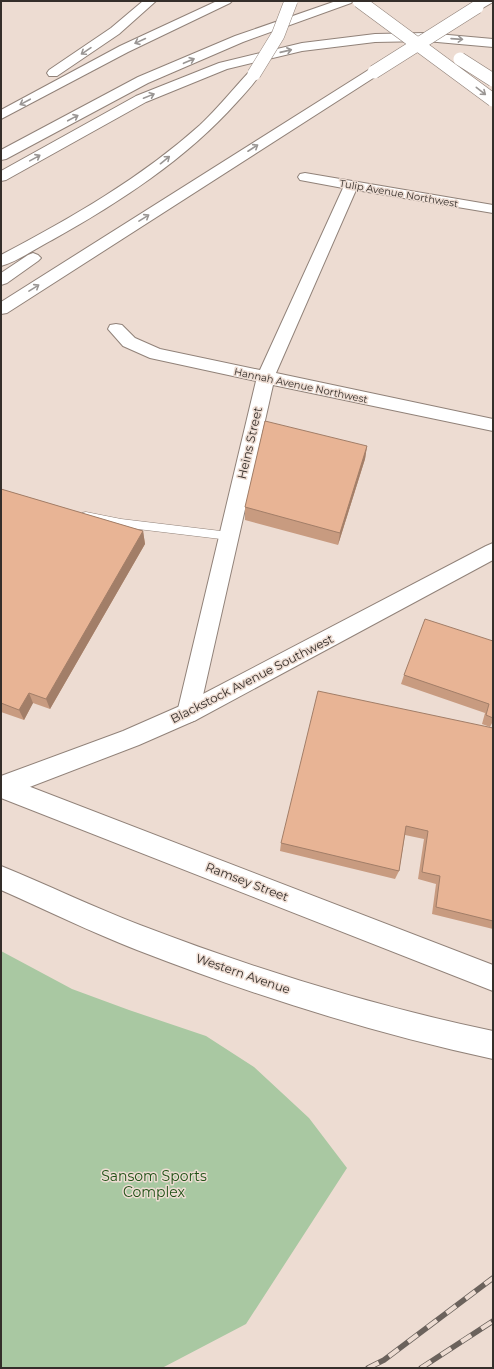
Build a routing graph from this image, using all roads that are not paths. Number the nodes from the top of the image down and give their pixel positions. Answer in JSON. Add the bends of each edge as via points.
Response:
{"nodes":[{"id":1,"x":150,"y":1,"type":"edge"},
{"id":2,"x":226,"y":1,"type":"edge"},
{"id":3,"x":291,"y":1,"type":"edge"},
{"id":4,"x":347,"y":1,"type":"edge"},
{"id":5,"x":359,"y":1,"type":"edge"},
{"id":6,"x":365,"y":1,"type":"edge"},
{"id":7,"x":483,"y":4,"type":"edge"},
{"id":8,"x":493,"y":43,"type":"edge"},
{"id":9,"x":493,"y":80,"type":"edge"},
{"id":10,"x":493,"y":100,"type":"edge"},
{"id":11,"x":1,"y":105,"type":"edge"},
{"id":12,"x":1,"y":115,"type":"edge"},
{"id":13,"x":1,"y":156,"type":"edge"},
{"id":14,"x":1,"y":177,"type":"edge"},
{"id":15,"x":305,"y":177,"type":"dead end"},
{"id":16,"x":142,"y":178,"type":"junction"},
{"id":17,"x":351,"y":185,"type":"junction"},
{"id":18,"x":493,"y":209,"type":"edge"},
{"id":19,"x":1,"y":261,"type":"edge"},
{"id":20,"x":1,"y":280,"type":"edge"},
{"id":21,"x":1,"y":309,"type":"edge"},
{"id":22,"x":116,"y":329,"type":"dead end"},
{"id":23,"x":266,"y":377,"type":"junction"},
{"id":24,"x":493,"y":425,"type":"edge"},
{"id":25,"x":75,"y":514,"type":"edge"},
{"id":26,"x":229,"y":536,"type":"junction"},
{"id":27,"x":493,"y":551,"type":"edge"},
{"id":28,"x":188,"y":713,"type":"junction"},
{"id":29,"x":1,"y":787,"type":"edge"},
{"id":30,"x":1,"y":878,"type":"edge"},
{"id":31,"x":493,"y":978,"type":"edge"},
{"id":32,"x":493,"y":1045,"type":"edge"}],
"edges":[{"from":1,"to":11,"type":"main road","one_way":true,"via":[[115,31]]},
{"from":2,"to":12,"type":"main road","one_way":true,"via":[[124,49]]},
{"from":16,"to":3,"type":"main road","one_way":true,"bridge":true,"via":[[204,127],[254,74],[278,35]]},
{"from":13,"to":4,"type":"main road","one_way":true,"via":[[143,80],[240,39]]},
{"from":5,"to":10,"type":"main road","one_way":true,"bridge":true},
{"from":6,"to":9,"type":"main road","bridge":true},
{"from":21,"to":7,"type":"main road","one_way":true,"bridge":true},
{"from":14,"to":8,"type":"main road","one_way":true,"via":[[141,99],[223,66],[302,47],[375,38],[426,37]]},
{"from":15,"to":17,"type":"main road","name":"Tulip Avenue Northwest"},
{"from":16,"to":19,"type":"main road","via":[[49,236]]},
{"from":16,"to":20,"type":"main road"},
{"from":17,"to":18,"type":"main road","name":"Tulip Avenue Northwest"},
{"from":17,"to":23,"type":"main road","name":"Heins Street"},
{"from":22,"to":23,"type":"main road","name":"Hannah Avenue Northwest","via":[[129,342],[156,354]]},
{"from":23,"to":24,"type":"main road","name":"Hannah Avenue Northwest"},
{"from":23,"to":26,"type":"main road","name":"Heins Street"},
{"from":25,"to":26,"type":"lane","via":[[121,523]]},
{"from":26,"to":28,"type":"main road","name":"Heins Street"},
{"from":27,"to":28,"type":"main road","name":"Blackstock Avenue Southwest"},
{"from":28,"to":29,"type":"main road","name":"Blackstock Avenue Southwest","via":[[132,738]]},
{"from":29,"to":31,"type":"main road","name":"Ramsey Street"},
{"from":30,"to":32,"type":"main road","name":"Western Avenue","via":[[137,937],[244,976],[354,1010]]}]}
